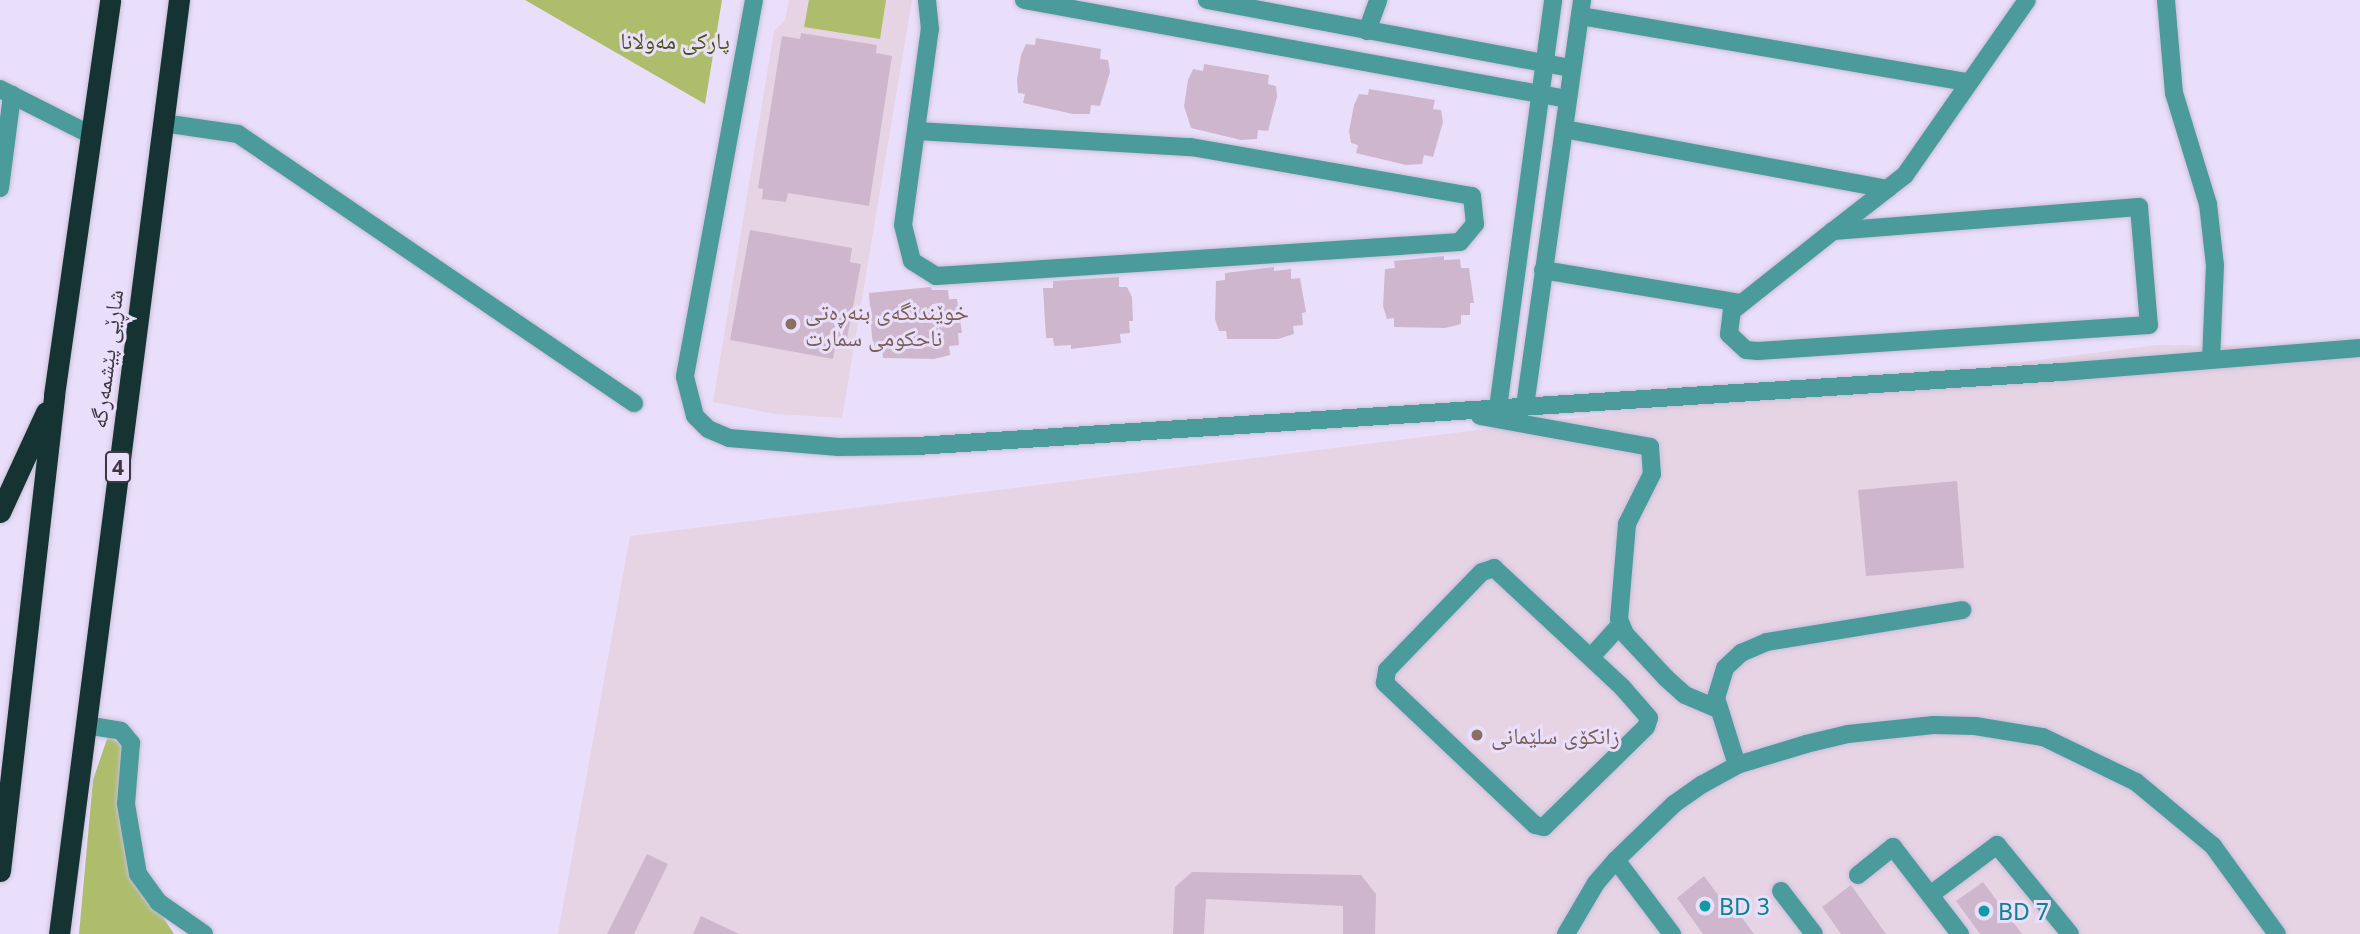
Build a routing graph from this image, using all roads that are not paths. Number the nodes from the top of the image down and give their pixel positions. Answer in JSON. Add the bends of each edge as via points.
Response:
{"nodes":[{"id":1,"x":110,"y":0,"type":"edge"},
{"id":2,"x":179,"y":0,"type":"edge"},
{"id":3,"x":754,"y":0,"type":"edge"},
{"id":4,"x":927,"y":0,"type":"edge"},
{"id":5,"x":1024,"y":0,"type":"edge"},
{"id":6,"x":1378,"y":0,"type":"edge"},
{"id":7,"x":2027,"y":0,"type":"edge"},
{"id":8,"x":2166,"y":0,"type":"edge"},
{"id":9,"x":1214,"y":1,"type":"edge"},
{"id":10,"x":1548,"y":2,"type":"edge"},
{"id":11,"x":1096,"y":7,"type":"edge"},
{"id":12,"x":1581,"y":8,"type":"edge"},
{"id":13,"x":1367,"y":31,"type":"junction"},
{"id":14,"x":1542,"y":64,"type":"junction"},
{"id":15,"x":1572,"y":68,"type":"junction"},
{"id":16,"x":1968,"y":82,"type":"junction"},
{"id":17,"x":6,"y":92,"type":"edge"},
{"id":18,"x":1538,"y":94,"type":"junction"},
{"id":19,"x":1567,"y":99,"type":"junction"},
{"id":20,"x":163,"y":123,"type":"junction"},
{"id":21,"x":1564,"y":129,"type":"junction"},
{"id":22,"x":918,"y":131,"type":"junction"},
{"id":23,"x":92,"y":135,"type":"junction"},
{"id":24,"x":0,"y":188,"type":"edge"},
{"id":25,"x":1887,"y":189,"type":"junction"},
{"id":26,"x":1833,"y":231,"type":"junction"},
{"id":27,"x":1543,"y":270,"type":"junction"},
{"id":28,"x":1741,"y":303,"type":"junction"},
{"id":29,"x":1507,"y":334,"type":"junction"},
{"id":30,"x":1535,"y":336,"type":"junction"},
{"id":31,"x":2360,"y":348,"type":"edge"},
{"id":32,"x":2211,"y":359,"type":"junction"},
{"id":33,"x":54,"y":395,"type":"junction"},
{"id":34,"x":634,"y":403,"type":"dead end"},
{"id":35,"x":1525,"y":406,"type":"junction"},
{"id":36,"x":1498,"y":408,"type":"junction"},
{"id":37,"x":1452,"y":411,"type":"junction"},
{"id":38,"x":0,"y":512,"type":"edge"},
{"id":39,"x":1962,"y":610,"type":"dead end"},
{"id":40,"x":1620,"y":625,"type":"junction"},
{"id":41,"x":1591,"y":657,"type":"junction"},
{"id":42,"x":1715,"y":708,"type":"junction"},
{"id":43,"x":85,"y":725,"type":"junction"},
{"id":44,"x":1737,"y":765,"type":"junction"},
{"id":45,"x":1616,"y":860,"type":"junction"},
{"id":46,"x":0,"y":871,"type":"edge"},
{"id":47,"x":1858,"y":875,"type":"dead end"},
{"id":48,"x":1781,"y":891,"type":"dead end"},
{"id":49,"x":1930,"y":894,"type":"junction"},
{"id":50,"x":59,"y":934,"type":"edge"},
{"id":51,"x":204,"y":934,"type":"edge"},
{"id":52,"x":1566,"y":934,"type":"edge"},
{"id":53,"x":1672,"y":934,"type":"edge"},
{"id":54,"x":1814,"y":934,"type":"edge"},
{"id":55,"x":1960,"y":934,"type":"edge"},
{"id":56,"x":2070,"y":934,"type":"edge"},
{"id":57,"x":2277,"y":934,"type":"edge"}],
"edges":[{"from":1,"to":23,"type":"highway","name":"شاڕێی پێشمەرگە"},
{"from":2,"to":20,"type":"highway","name":"شاڕێی پێشمەرگە","number":"4"},
{"from":3,"to":37,"type":"street","via":[[685,377],[690,407],[708,429],[748,441],[874,448]]},
{"from":4,"to":22,"type":"street","via":[[930,29]]},
{"from":5,"to":11,"type":"street"},
{"from":6,"to":13,"type":"street"},
{"from":7,"to":16,"type":"street"},
{"from":8,"to":32,"type":"street","via":[[2174,93],[2208,204],[2215,265]]},
{"from":9,"to":13,"type":"street"},
{"from":10,"to":14,"type":"street"},
{"from":11,"to":18,"type":"street"},
{"from":12,"to":15,"type":"street"},
{"from":12,"to":16,"type":"street"},
{"from":13,"to":14,"type":"street"},
{"from":14,"to":15,"type":"street"},
{"from":14,"to":18,"type":"street"},
{"from":15,"to":19,"type":"street"},
{"from":16,"to":25,"type":"street","via":[[1905,175]]},
{"from":17,"to":23,"type":"street"},
{"from":17,"to":24,"type":"street"},
{"from":18,"to":19,"type":"street"},
{"from":18,"to":29,"type":"street"},
{"from":19,"to":21,"type":"street"},
{"from":20,"to":34,"type":"street","via":[[238,134]]},
{"from":20,"to":43,"type":"highway","name":"شاڕێی پێشمەرگە","number":"4"},
{"from":21,"to":25,"type":"street"},
{"from":21,"to":27,"type":"street"},
{"from":22,"to":22,"type":"street","via":[[903,225],[912,261],[936,276],[1460,242],[1475,224],[1472,196],[1191,147]]},
{"from":23,"to":33,"type":"highway","name":"شاڕێی پێشمەرگە"},
{"from":25,"to":26,"type":"street"},
{"from":26,"to":28,"type":"street"},
{"from":26,"to":28,"type":"street","via":[[2139,207],[2149,325],[1746,350],[1729,334],[1732,311]]},
{"from":27,"to":28,"type":"street"},
{"from":27,"to":30,"type":"street"},
{"from":29,"to":30,"type":"street"},
{"from":29,"to":36,"type":"street"},
{"from":30,"to":35,"type":"street"},
{"from":31,"to":32,"type":"street"},
{"from":32,"to":35,"type":"street"},
{"from":33,"to":38,"type":"highway"},
{"from":33,"to":46,"type":"highway","name":"شاڕێی پێشمەرگە"},
{"from":35,"to":36,"type":"street"},
{"from":36,"to":37,"type":"street"},
{"from":37,"to":40,"type":"street","via":[[1650,447],[1653,474],[1627,524]]},
{"from":39,"to":42,"type":"street","via":[[1757,645],[1725,668]]},
{"from":40,"to":41,"type":"street"},
{"from":40,"to":42,"type":"street","via":[[1685,695]]},
{"from":41,"to":41,"type":"street","via":[[1646,709],[1648,723],[1544,827],[1518,810],[1385,683],[1387,670],[1490,568],[1498,569]]},
{"from":42,"to":44,"type":"street"},
{"from":43,"to":50,"type":"highway","name":"شاڕێی پێشمەرگە","number":"4"},
{"from":43,"to":51,"type":"street","via":[[121,731],[131,743],[126,804],[138,874],[158,902]]},
{"from":44,"to":45,"type":"street","via":[[1674,804]]},
{"from":44,"to":57,"type":"street","via":[[1816,741],[1891,728],[1975,726],[2043,737],[2108,766],[2189,821],[2236,873]]},
{"from":45,"to":52,"type":"street","via":[[1596,883]]},
{"from":45,"to":53,"type":"street"},
{"from":47,"to":49,"type":"street","via":[[1893,847]]},
{"from":48,"to":54,"type":"street"},
{"from":49,"to":55,"type":"street"},
{"from":49,"to":56,"type":"street","via":[[1997,845]]}]}
